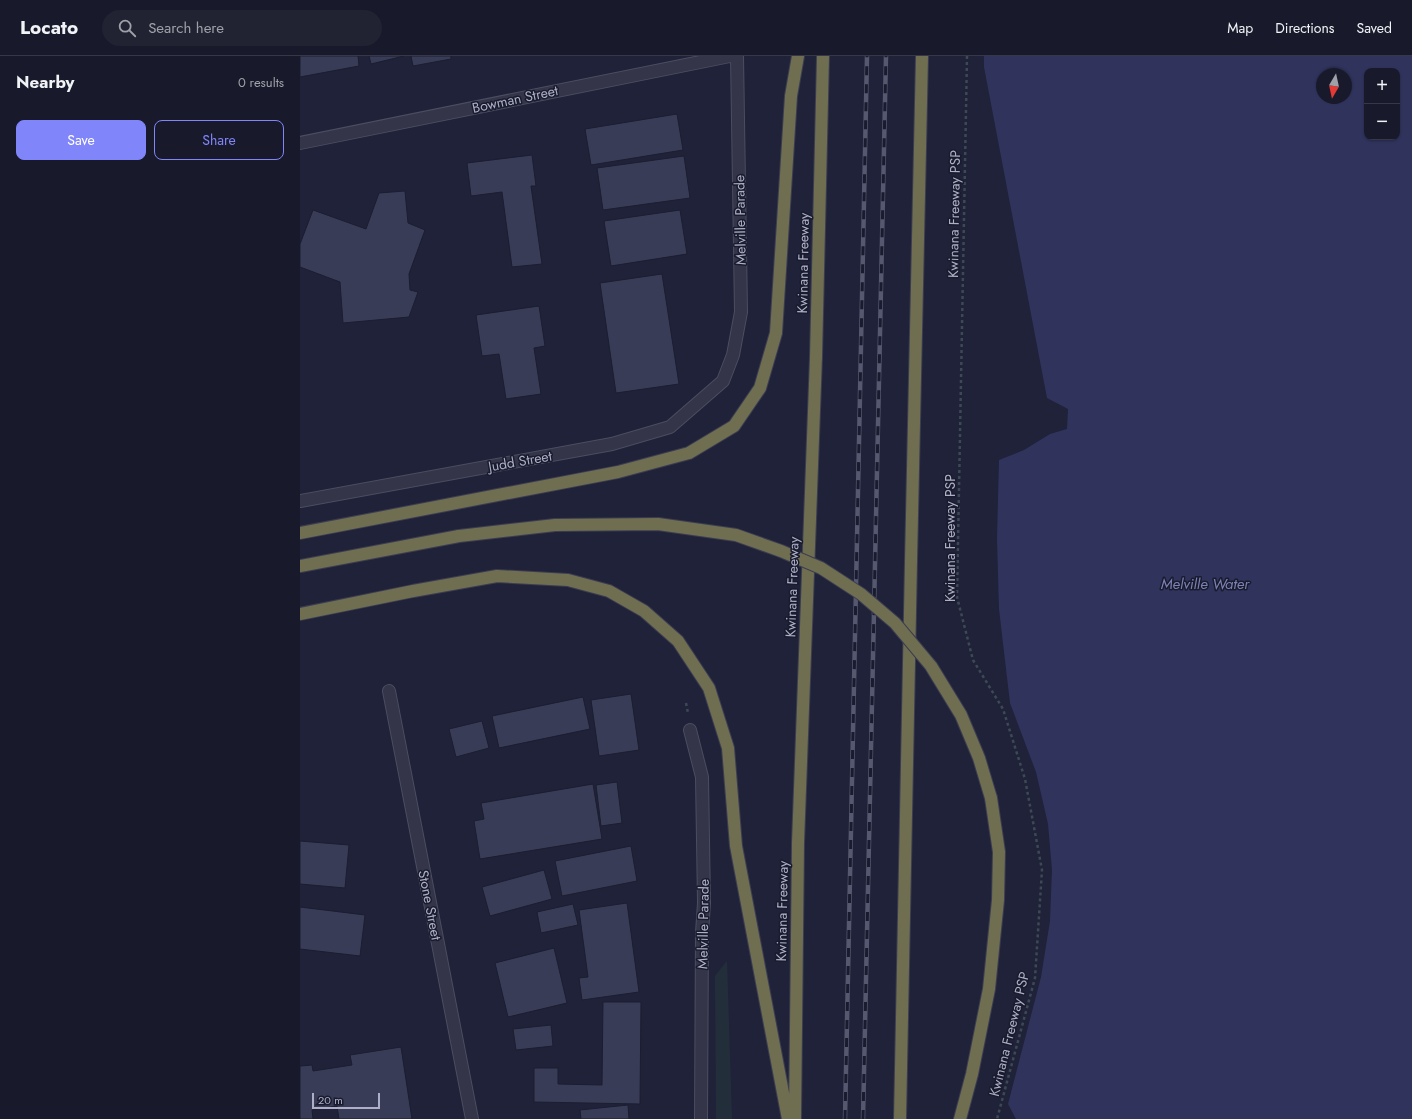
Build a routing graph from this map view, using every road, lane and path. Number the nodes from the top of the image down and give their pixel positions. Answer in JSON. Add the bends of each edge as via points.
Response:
{"nodes":[{"id":1,"x":730,"y":56,"type":"edge"},
{"id":2,"x":737,"y":56,"type":"edge"},
{"id":3,"x":798,"y":56,"type":"edge"},
{"id":4,"x":823,"y":56,"type":"edge"},
{"id":5,"x":922,"y":56,"type":"edge"},
{"id":6,"x":967,"y":56,"type":"edge"},
{"id":7,"x":300,"y":143,"type":"edge"},
{"id":8,"x":723,"y":381,"type":"joint"},
{"id":9,"x":300,"y":501,"type":"edge"},
{"id":10,"x":300,"y":533,"type":"edge"},
{"id":11,"x":300,"y":566,"type":"edge"},
{"id":12,"x":300,"y":614,"type":"edge"},
{"id":13,"x":389,"y":691,"type":"dead end"},
{"id":14,"x":690,"y":730,"type":"dead end"},
{"id":15,"x":472,"y":1119,"type":"edge"},
{"id":16,"x":701,"y":1119,"type":"edge"},
{"id":17,"x":788,"y":1119,"type":"edge"},
{"id":18,"x":795,"y":1119,"type":"edge"},
{"id":19,"x":900,"y":1119,"type":"edge"},
{"id":20,"x":960,"y":1119,"type":"edge"},
{"id":21,"x":997,"y":1119,"type":"edge"}],
"edges":[{"from":1,"to":7,"type":"street","name":"Bowman Street"},
{"from":2,"to":8,"type":"street","name":"Melville Parade","via":[[741,312],[733,355]]},
{"from":3,"to":10,"type":"highway","via":[[791,96],[776,333],[760,388],[734,426],[689,453],[618,472]]},
{"from":4,"to":18,"type":"highway","name":"Kwinana Freeway","via":[[816,357],[798,843]]},
{"from":5,"to":19,"type":"highway"},
{"from":6,"to":21,"type":"path","name":"Kwinana Freeway PSP","via":[[957,597],[973,660],[1003,709],[1025,779],[1042,870],[1035,978]]},
{"from":8,"to":9,"type":"street","name":"Judd Street","via":[[670,427],[612,444]]},
{"from":11,"to":20,"type":"highway","bridge":true,"via":[[459,536],[555,525],[658,524],[736,535],[821,568],[861,594],[895,623],[931,666],[961,716],[979,758],[991,798],[999,852],[998,900],[989,989]]},
{"from":12,"to":17,"type":"highway","via":[[497,576],[568,580],[609,591],[644,612],[678,641],[709,688],[728,748],[736,846]]},
{"from":13,"to":15,"type":"street","name":"Stone Street"},
{"from":14,"to":16,"type":"street","name":"Melville Parade","via":[[702,777],[704,903]]}]}
